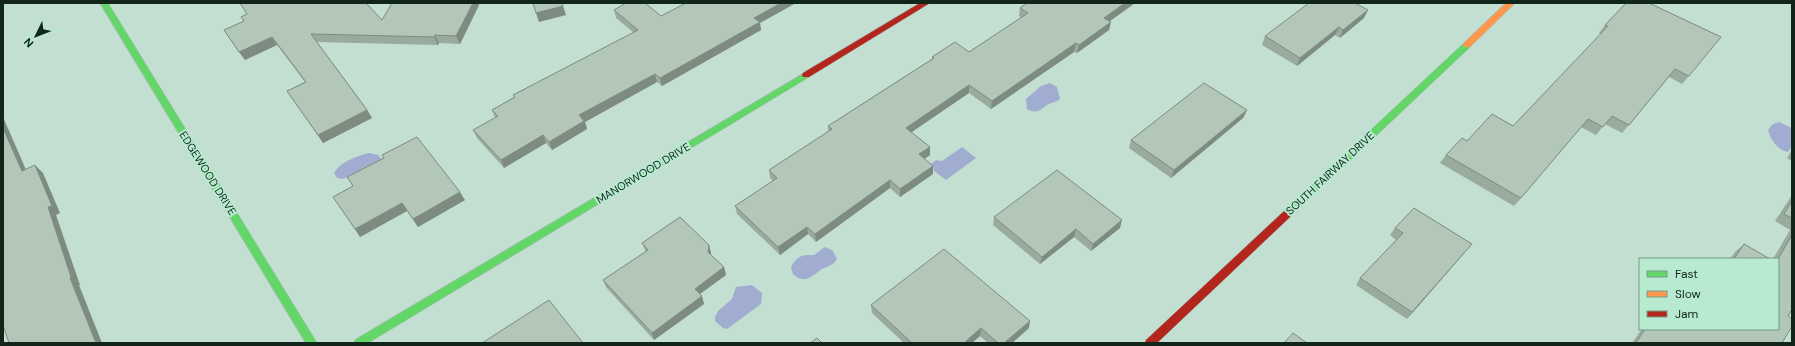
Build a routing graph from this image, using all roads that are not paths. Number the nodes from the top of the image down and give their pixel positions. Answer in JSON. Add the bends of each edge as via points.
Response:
{"nodes":[{"id":1,"x":104,"y":3,"type":"edge"},
{"id":2,"x":926,"y":3,"type":"edge"},
{"id":3,"x":1511,"y":3,"type":"edge"},
{"id":4,"x":312,"y":343,"type":"edge"},
{"id":5,"x":359,"y":343,"type":"edge"},
{"id":6,"x":1150,"y":343,"type":"edge"}],
"edges":[{"from":1,"to":4,"type":"street","name":"EDGEWOOD DRIVE"},
{"from":2,"to":5,"type":"street","name":"MANORWOOD DRIVE"},
{"from":3,"to":6,"type":"street","name":"SOUTH FAIRWAY DRIVE"}]}
